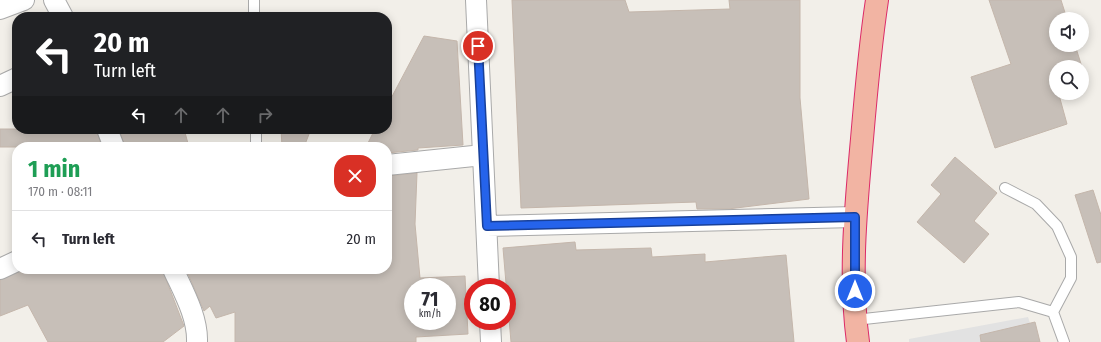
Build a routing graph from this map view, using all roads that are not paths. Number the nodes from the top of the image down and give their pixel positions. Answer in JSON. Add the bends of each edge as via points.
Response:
{"nodes":[{"id":1,"x":24,"y":0,"type":"edge"},
{"id":2,"x":54,"y":0,"type":"edge"},
{"id":3,"x":254,"y":0,"type":"edge"},
{"id":4,"x":476,"y":0,"type":"edge"},
{"id":5,"x":877,"y":0,"type":"edge"},
{"id":6,"x":0,"y":9,"type":"edge"},
{"id":7,"x":61,"y":12,"type":"edge"},
{"id":8,"x":254,"y":12,"type":"edge"},
{"id":9,"x":12,"y":80,"type":"edge"},
{"id":10,"x":0,"y":86,"type":"edge"},
{"id":11,"x":483,"y":155,"type":"junction"},
{"id":12,"x":392,"y":164,"type":"edge"},
{"id":13,"x":1005,"y":188,"type":"dead end"},
{"id":14,"x":855,"y":217,"type":"junction"},
{"id":15,"x":487,"y":226,"type":"junction"},
{"id":16,"x":12,"y":263,"type":"edge"},
{"id":17,"x":0,"y":269,"type":"edge"},
{"id":18,"x":175,"y":274,"type":"edge"},
{"id":19,"x":489,"y":278,"type":"edge"},
{"id":20,"x":1053,"y":312,"type":"junction"},
{"id":21,"x":855,"y":320,"type":"junction"},
{"id":22,"x":490,"y":330,"type":"edge"},
{"id":23,"x":197,"y":342,"type":"edge"},
{"id":24,"x":491,"y":342,"type":"edge"},
{"id":25,"x":858,"y":342,"type":"edge"},
{"id":26,"x":1064,"y":342,"type":"edge"}],
"edges":[{"from":1,"to":6,"type":"street"},
{"from":2,"to":7,"type":"street"},
{"from":3,"to":8,"type":"lane"},
{"from":4,"to":11,"type":"street"},
{"from":5,"to":14,"type":"highway"},
{"from":9,"to":10,"type":"street"},
{"from":11,"to":12,"type":"street"},
{"from":11,"to":15,"type":"street"},
{"from":13,"to":20,"type":"lane","via":[[1036,204],[1057,226],[1071,257],[1071,278]]},
{"from":14,"to":15,"type":"street"},
{"from":14,"to":21,"type":"highway"},
{"from":15,"to":19,"type":"street"},
{"from":16,"to":17,"type":"street"},
{"from":18,"to":23,"type":"street","via":[[198,331]]},
{"from":20,"to":21,"type":"lane","via":[[1019,302]]},
{"from":20,"to":26,"type":"lane"},
{"from":21,"to":25,"type":"highway"},
{"from":22,"to":24,"type":"street"}]}
